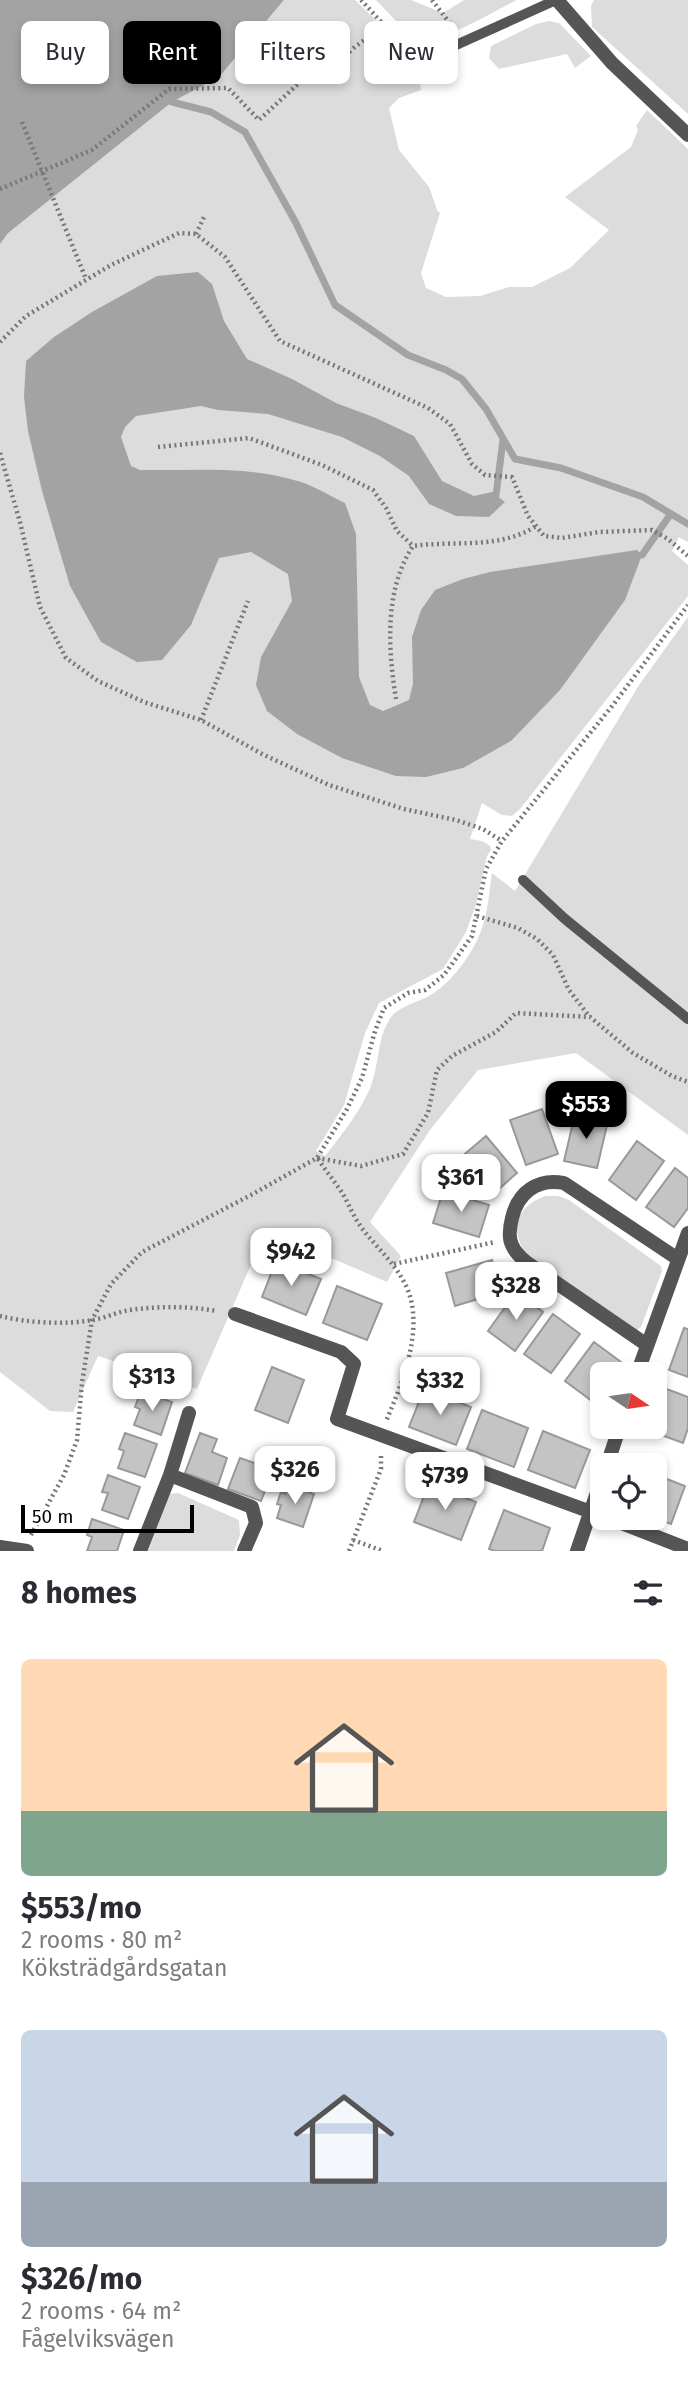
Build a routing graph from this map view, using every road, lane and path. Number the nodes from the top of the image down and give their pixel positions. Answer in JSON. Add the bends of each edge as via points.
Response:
{"nodes":[{"id":1,"x":361,"y":0,"type":"edge"},
{"id":2,"x":432,"y":0,"type":"edge"},
{"id":3,"x":557,"y":0,"type":"edge"},
{"id":4,"x":443,"y":13,"type":"dead end"},
{"id":5,"x":380,"y":21,"type":"edge"},
{"id":6,"x":364,"y":40,"type":"edge"},
{"id":7,"x":458,"y":44,"type":"edge"},
{"id":8,"x":22,"y":122,"type":"dead end"},
{"id":9,"x":688,"y":135,"type":"edge"},
{"id":10,"x":41,"y":172,"type":"junction"},
{"id":11,"x":0,"y":189,"type":"edge"},
{"id":12,"x":205,"y":215,"type":"dead end"},
{"id":13,"x":195,"y":234,"type":"junction"},
{"id":14,"x":86,"y":279,"type":"junction"},
{"id":15,"x":0,"y":342,"type":"edge"},
{"id":16,"x":158,"y":446,"type":"dead end"},
{"id":17,"x":0,"y":453,"type":"edge"},
{"id":18,"x":536,"y":526,"type":"junction"},
{"id":19,"x":413,"y":546,"type":"junction"},
{"id":20,"x":688,"y":556,"type":"edge"},
{"id":21,"x":248,"y":601,"type":"dead end"},
{"id":22,"x":688,"y":606,"type":"edge"},
{"id":23,"x":396,"y":699,"type":"dead end"},
{"id":24,"x":201,"y":720,"type":"junction"},
{"id":25,"x":502,"y":841,"type":"junction"},
{"id":26,"x":523,"y":880,"type":"dead end"},
{"id":27,"x":477,"y":915,"type":"junction"},
{"id":28,"x":590,"y":1017,"type":"junction"},
{"id":29,"x":688,"y":1019,"type":"edge"},
{"id":30,"x":688,"y":1082,"type":"edge"},
{"id":31,"x":317,"y":1158,"type":"junction"},
{"id":32,"x":688,"y":1233,"type":"edge"},
{"id":33,"x":510,"y":1238,"type":"junction"},
{"id":34,"x":678,"y":1259,"type":"junction"},
{"id":35,"x":394,"y":1264,"type":"junction"},
{"id":36,"x":234,"y":1314,"type":"joint"},
{"id":37,"x":0,"y":1316,"type":"edge"},
{"id":38,"x":92,"y":1320,"type":"junction"},
{"id":39,"x":647,"y":1345,"type":"junction"},
{"id":40,"x":641,"y":1362,"type":"edge"},
{"id":41,"x":189,"y":1413,"type":"dead end"},
{"id":42,"x":381,"y":1434,"type":"junction"},
{"id":43,"x":170,"y":1475,"type":"junction"},
{"id":44,"x":590,"y":1511,"type":"edge"},
{"id":45,"x":590,"y":1530,"type":"edge"},
{"id":46,"x":639,"y":1530,"type":"edge"},
{"id":47,"x":353,"y":1540,"type":"junction"},
{"id":48,"x":0,"y":1547,"type":"edge"},
{"id":49,"x":688,"y":1549,"type":"edge"},
{"id":50,"x":27,"y":1551,"type":"edge"},
{"id":51,"x":140,"y":1551,"type":"edge"},
{"id":52,"x":244,"y":1551,"type":"edge"},
{"id":53,"x":349,"y":1551,"type":"edge"},
{"id":54,"x":383,"y":1551,"type":"edge"},
{"id":55,"x":577,"y":1551,"type":"edge"}],
"edges":[{"from":1,"to":5,"type":"path"},
{"from":2,"to":4,"type":"path"},
{"from":3,"to":7,"type":"lane"},
{"from":3,"to":9,"type":"street","via":[[612,63]]},
{"from":6,"to":10,"type":"path","via":[[317,81],[300,82],[260,120],[228,88],[169,89],[92,150]]},
{"from":8,"to":10,"type":"path"},
{"from":10,"to":11,"type":"path"},
{"from":10,"to":14,"type":"path"},
{"from":12,"to":13,"type":"path"},
{"from":13,"to":14,"type":"path","via":[[179,233]]},
{"from":13,"to":18,"type":"path","via":[[225,257],[280,341],[428,408],[450,424],[472,464],[485,475],[512,477]]},
{"from":14,"to":15,"type":"path","via":[[26,316]]},
{"from":16,"to":19,"type":"path","via":[[249,438],[311,460],[373,490],[397,531]]},
{"from":17,"to":24,"type":"path","via":[[40,607],[66,658],[98,681]]},
{"from":18,"to":19,"type":"path","via":[[521,536],[497,542]]},
{"from":18,"to":20,"type":"path","via":[[544,536],[562,538],[652,530]]},
{"from":19,"to":23,"type":"path","via":[[395,590],[391,622]]},
{"from":21,"to":24,"type":"path"},
{"from":22,"to":25,"type":"path"},
{"from":24,"to":25,"type":"path","via":[[329,785],[456,820]]},
{"from":25,"to":27,"type":"path","via":[[486,869]]},
{"from":26,"to":29,"type":"lane"},
{"from":27,"to":28,"type":"path","via":[[537,939],[553,955],[569,990]]},
{"from":27,"to":31,"type":"path","via":[[472,936],[444,975],[425,990],[408,993],[384,1008],[362,1078]]},
{"from":28,"to":30,"type":"path","via":[[633,1054]]},
{"from":28,"to":31,"type":"path","via":[[516,1013],[437,1070],[428,1113],[403,1154],[361,1166]]},
{"from":31,"to":35,"type":"path","via":[[361,1226]]},
{"from":31,"to":38,"type":"path","via":[[142,1252],[111,1284]]},
{"from":32,"to":34,"type":"street"},
{"from":33,"to":34,"type":"street","via":[[513,1214],[524,1192],[554,1181],[571,1186]]},
{"from":33,"to":35,"type":"path"},
{"from":33,"to":39,"type":"street","via":[[526,1262]]},
{"from":34,"to":39,"type":"street"},
{"from":35,"to":42,"type":"path","via":[[413,1311],[412,1339]]},
{"from":36,"to":38,"type":"path","via":[[192,1307],[160,1308],[128,1310]]},
{"from":36,"to":42,"type":"street","via":[[341,1352],[354,1364],[337,1419]]},
{"from":37,"to":38,"type":"path","via":[[49,1322]]},
{"from":38,"to":50,"type":"path","via":[[77,1440],[64,1475],[33,1528]]},
{"from":39,"to":40,"type":"street"},
{"from":41,"to":43,"type":"street"},
{"from":42,"to":44,"type":"street"},
{"from":42,"to":47,"type":"path","via":[[381,1469]]},
{"from":43,"to":51,"type":"street"},
{"from":43,"to":52,"type":"street","via":[[252,1507],[256,1523]]},
{"from":45,"to":55,"type":"street"},
{"from":46,"to":49,"type":"street"},
{"from":47,"to":53,"type":"path"},
{"from":47,"to":54,"type":"path"},
{"from":48,"to":50,"type":"street"}]}
